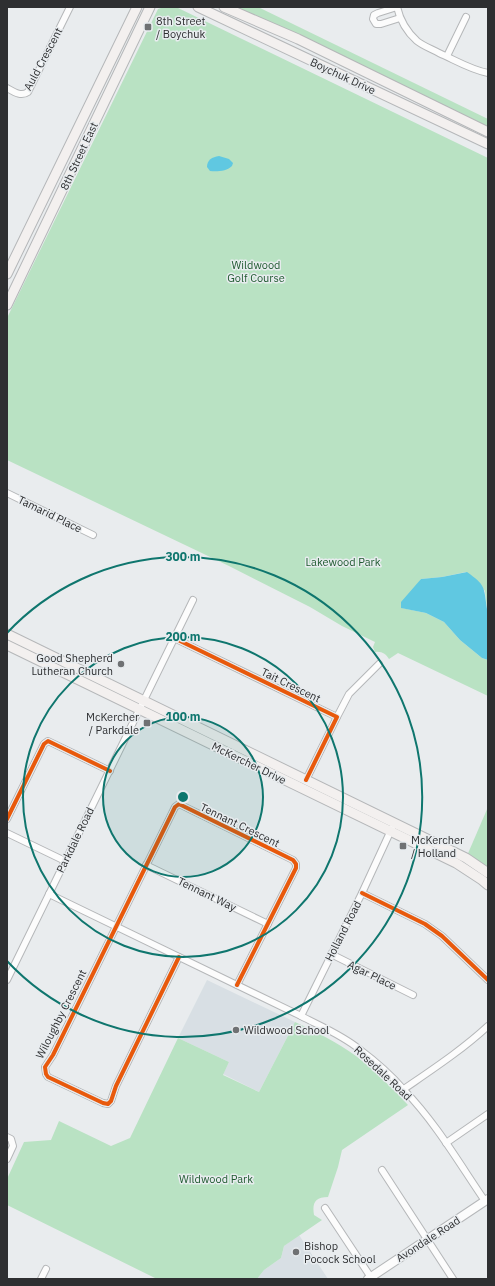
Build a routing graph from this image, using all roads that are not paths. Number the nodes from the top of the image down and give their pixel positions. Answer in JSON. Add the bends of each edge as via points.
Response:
{"nodes":[{"id":1,"x":70,"y":7,"type":"edge"},
{"id":2,"x":137,"y":7,"type":"edge"},
{"id":3,"x":150,"y":7,"type":"edge"},
{"id":4,"x":198,"y":7,"type":"edge"},
{"id":5,"x":224,"y":7,"type":"edge"},
{"id":6,"x":397,"y":7,"type":"edge"},
{"id":7,"x":466,"y":17,"type":"dead end"},
{"id":8,"x":400,"y":18,"type":"junction"},
{"id":9,"x":447,"y":56,"type":"junction"},
{"id":10,"x":488,"y":73,"type":"edge"},
{"id":11,"x":7,"y":88,"type":"edge"},
{"id":12,"x":488,"y":132,"type":"edge"},
{"id":13,"x":488,"y":144,"type":"edge"},
{"id":14,"x":7,"y":274,"type":"edge"},
{"id":15,"x":7,"y":305,"type":"edge"},
{"id":16,"x":7,"y":493,"type":"edge"},
{"id":17,"x":93,"y":535,"type":"dead end"},
{"id":18,"x":193,"y":600,"type":"dead end"},
{"id":19,"x":7,"y":634,"type":"edge"},
{"id":20,"x":174,"y":638,"type":"junction"},
{"id":21,"x":7,"y":645,"type":"edge"},
{"id":22,"x":379,"y":664,"type":"dead end"},
{"id":23,"x":144,"y":701,"type":"junction"},
{"id":24,"x":140,"y":710,"type":"junction"},
{"id":25,"x":337,"y":717,"type":"junction"},
{"id":26,"x":110,"y":771,"type":"junction"},
{"id":27,"x":306,"y":780,"type":"junction"},
{"id":28,"x":7,"y":819,"type":"edge"},
{"id":29,"x":393,"y":828,"type":"junction"},
{"id":30,"x":7,"y":833,"type":"edge"},
{"id":31,"x":65,"y":861,"type":"junction"},
{"id":32,"x":146,"y":864,"type":"junction"},
{"id":33,"x":488,"y":873,"type":"edge"},
{"id":34,"x":488,"y":885,"type":"edge"},
{"id":35,"x":362,"y":893,"type":"junction"},
{"id":36,"x":49,"y":894,"type":"junction"},
{"id":37,"x":268,"y":924,"type":"junction"},
{"id":38,"x":115,"y":926,"type":"junction"},
{"id":39,"x":331,"y":954,"type":"junction"},
{"id":40,"x":179,"y":957,"type":"junction"},
{"id":41,"x":7,"y":980,"type":"edge"},
{"id":42,"x":488,"y":980,"type":"edge"},
{"id":43,"x":237,"y":985,"type":"junction"},
{"id":44,"x":413,"y":995,"type":"dead end"},
{"id":45,"x":301,"y":1016,"type":"junction"},
{"id":46,"x":488,"y":1026,"type":"edge"},
{"id":47,"x":404,"y":1089,"type":"junction"},
{"id":48,"x":488,"y":1114,"type":"edge"},
{"id":49,"x":7,"y":1137,"type":"edge"},
{"id":50,"x":446,"y":1142,"type":"junction"},
{"id":51,"x":7,"y":1159,"type":"edge"},
{"id":52,"x":382,"y":1170,"type":"dead end"},
{"id":53,"x":486,"y":1200,"type":"edge"},
{"id":54,"x":325,"y":1208,"type":"dead end"},
{"id":55,"x":427,"y":1240,"type":"junction"},
{"id":56,"x":46,"y":1269,"type":"dead end"},
{"id":57,"x":370,"y":1278,"type":"edge"},
{"id":58,"x":41,"y":1279,"type":"edge"},
{"id":59,"x":453,"y":1279,"type":"edge"}],
"edges":[{"from":1,"to":11,"type":"street","name":"Auld Crescent","via":[[28,92],[21,95]]},
{"from":2,"to":14,"type":"main road","name":"8th Street East"},
{"from":3,"to":15,"type":"main road","name":"8th Street East"},
{"from":4,"to":13,"type":"main road","name":"Boychuk Drive"},
{"from":5,"to":12,"type":"main road","name":"Boychuk Drive","via":[[298,39]]},
{"from":6,"to":8,"type":"street"},
{"from":6,"to":8,"type":"street","via":[[378,13],[373,19],[376,24],[381,24]]},
{"from":7,"to":9,"type":"street"},
{"from":8,"to":9,"type":"street","via":[[418,42]]},
{"from":9,"to":10,"type":"street","via":[[477,71]]},
{"from":16,"to":17,"type":"street","name":"Tamarid Place"},
{"from":18,"to":20,"type":"street"},
{"from":19,"to":23,"type":"main road","name":"McKercher Drive"},
{"from":20,"to":23,"type":"street"},
{"from":20,"to":25,"type":"street","name":"Tait Crescent"},
{"from":21,"to":24,"type":"main road","name":"McKercher Drive"},
{"from":22,"to":25,"type":"street","via":[[356,685]]},
{"from":23,"to":24,"type":"street","name":"Parkdale Road"},
{"from":23,"to":27,"type":"main road","name":"McKercher Drive"},
{"from":24,"to":26,"type":"street","name":"Parkdale Road"},
{"from":24,"to":29,"type":"main road","name":"McKercher Drive"},
{"from":25,"to":27,"type":"street"},
{"from":26,"to":28,"type":"street","via":[[48,741],[44,744]]},
{"from":26,"to":31,"type":"street","name":"Parkdale Road"},
{"from":27,"to":29,"type":"main road","name":"McKercher Drive"},
{"from":29,"to":33,"type":"main road","name":"McKercher Drive","via":[[466,858]]},
{"from":29,"to":34,"type":"main road","name":"McKercher Drive","via":[[456,863]]},
{"from":29,"to":35,"type":"street","name":"Holland Road"},
{"from":30,"to":31,"type":"street"},
{"from":31,"to":36,"type":"street","name":"Parkdale Road"},
{"from":32,"to":37,"type":"street","name":"Tennant Way"},
{"from":32,"to":37,"type":"street","name":"Tennant Crescent","via":[[175,807],[179,804],[293,860],[296,868]]},
{"from":32,"to":38,"type":"street","name":"Tennant Crescent"},
{"from":35,"to":39,"type":"street","name":"Holland Road"},
{"from":35,"to":42,"type":"street","via":[[425,924],[442,936]]},
{"from":36,"to":38,"type":"street","name":"Rosedale Road"},
{"from":36,"to":41,"type":"street","name":"Parkdale Road"},
{"from":37,"to":43,"type":"street","name":"Tennant Crescent"},
{"from":38,"to":40,"type":"street","name":"Rosedale Road"},
{"from":38,"to":40,"type":"street","name":"Wiloughby Crescent","via":[[45,1067],[46,1074],[58,1082],[103,1103],[108,1104],[112,1101],[116,1086]]},
{"from":39,"to":44,"type":"street","name":"Agar Place"},
{"from":39,"to":45,"type":"street","name":"Holland Road"},
{"from":40,"to":43,"type":"street","name":"Rosedale Road"},
{"from":43,"to":45,"type":"street","name":"Rosedale Road"},
{"from":45,"to":47,"type":"street","name":"Rosedale Road","via":[[358,1048]]},
{"from":46,"to":47,"type":"street"},
{"from":47,"to":50,"type":"street","name":"Rosedale Road"},
{"from":48,"to":50,"type":"street"},
{"from":49,"to":51,"type":"street","via":[[11,1139],[13,1146]]},
{"from":50,"to":53,"type":"street","name":"Rosedale Road"},
{"from":52,"to":55,"type":"street"},
{"from":53,"to":55,"type":"street","name":"Avondale Road"},
{"from":54,"to":57,"type":"street"},
{"from":55,"to":57,"type":"street","name":"Avondale Road"},
{"from":55,"to":59,"type":"street"},
{"from":56,"to":58,"type":"street"}]}
